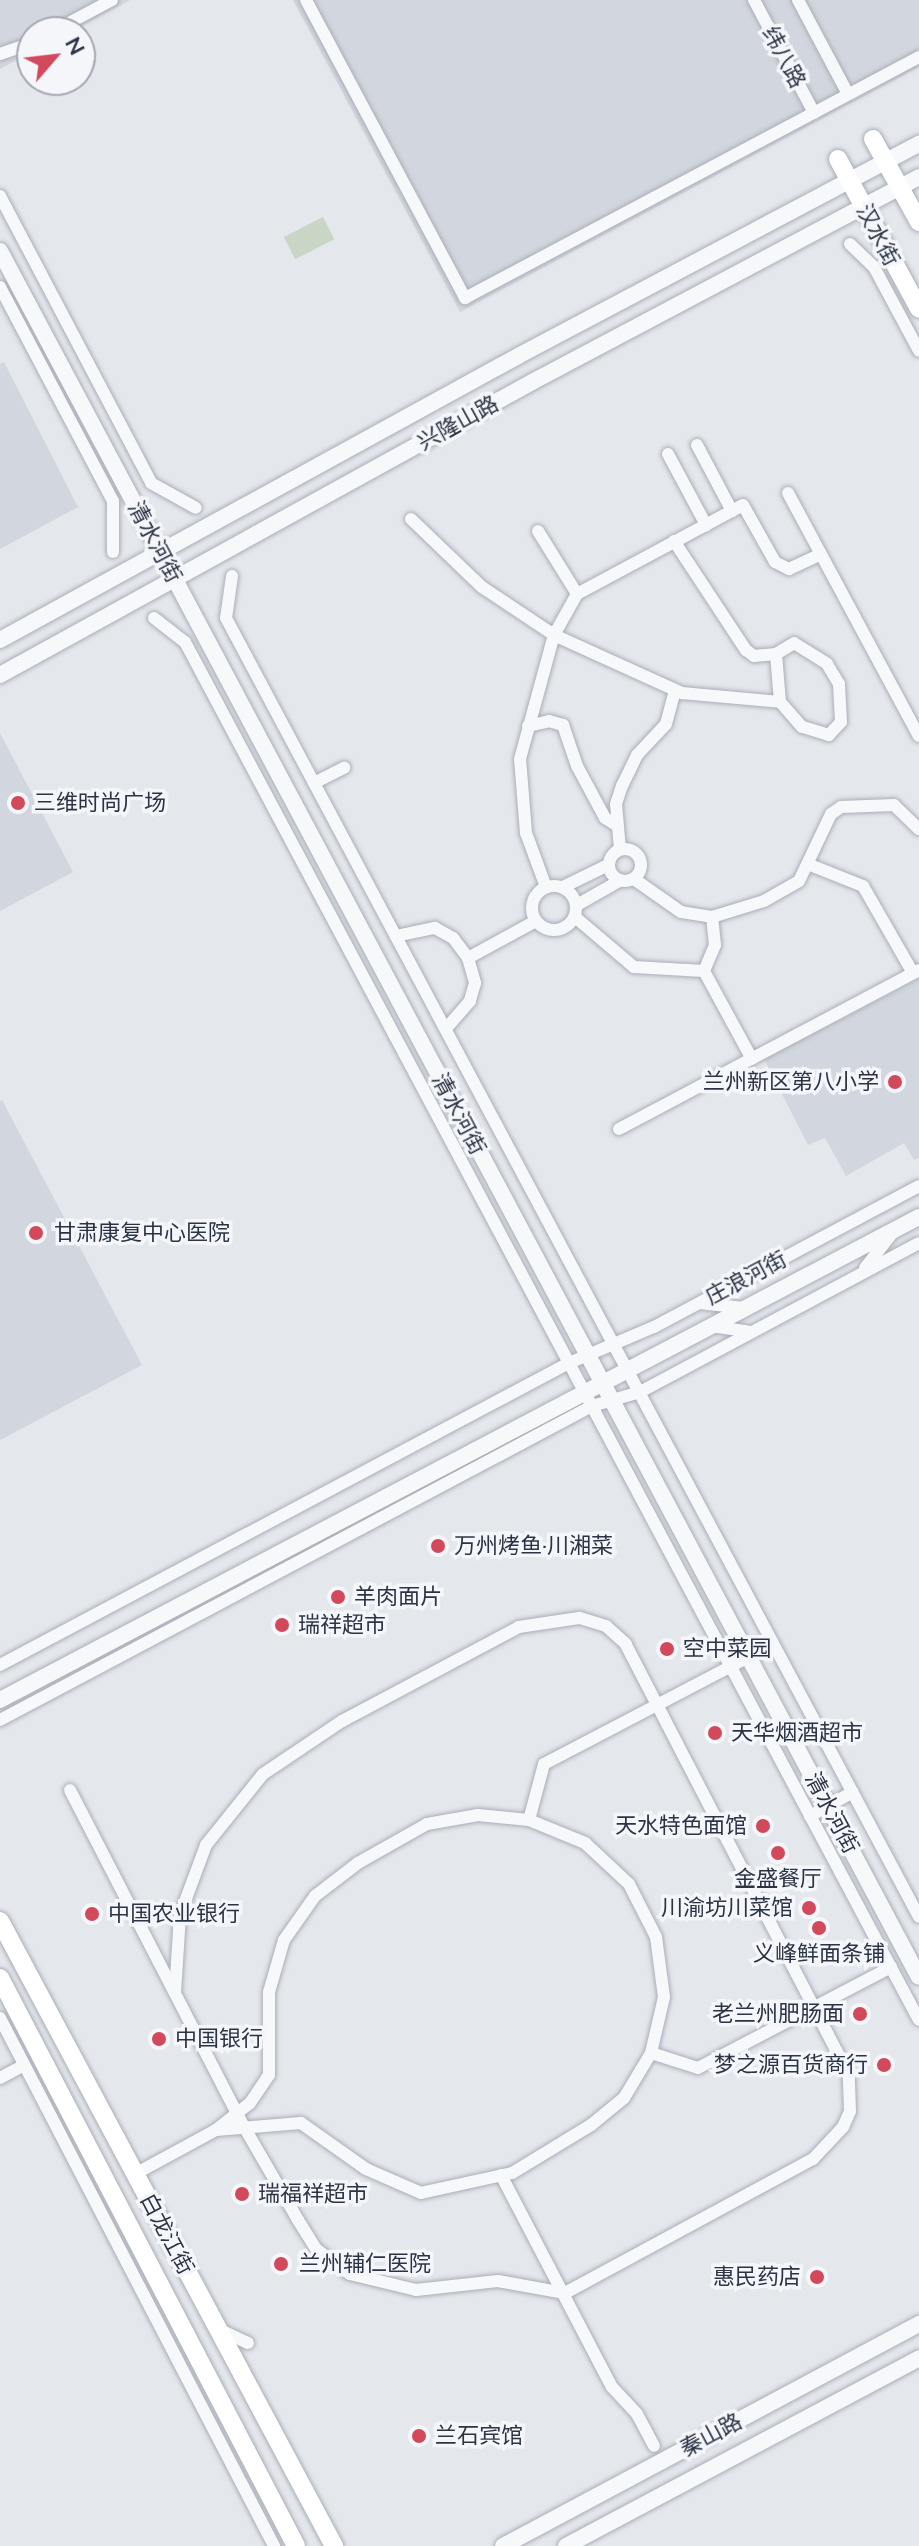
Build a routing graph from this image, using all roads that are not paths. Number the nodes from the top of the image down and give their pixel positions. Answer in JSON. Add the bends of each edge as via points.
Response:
{"nodes":[{"id":1,"x":112,"y":0,"type":"edge"},
{"id":2,"x":306,"y":0,"type":"edge"},
{"id":3,"x":754,"y":0,"type":"edge"},
{"id":4,"x":798,"y":0,"type":"edge"},
{"id":5,"x":82,"y":16,"type":"edge"},
{"id":6,"x":919,"y":57,"type":"edge"},
{"id":7,"x":848,"y":94,"type":"junction"},
{"id":8,"x":814,"y":113,"type":"junction"},
{"id":9,"x":873,"y":139,"type":"dead end"},
{"id":10,"x":919,"y":144,"type":"edge"},
{"id":11,"x":838,"y":159,"type":"dead end"},
{"id":12,"x":886,"y":162,"type":"junction"},
{"id":13,"x":919,"y":177,"type":"edge"},
{"id":14,"x":849,"y":180,"type":"junction"},
{"id":15,"x":900,"y":187,"type":"junction"},
{"id":16,"x":0,"y":196,"type":"edge"},
{"id":17,"x":863,"y":206,"type":"junction"},
{"id":18,"x":919,"y":222,"type":"edge"},
{"id":19,"x":850,"y":244,"type":"dead end"},
{"id":20,"x":0,"y":251,"type":"edge"},
{"id":21,"x":0,"y":287,"type":"edge"},
{"id":22,"x":919,"y":309,"type":"edge"},
{"id":23,"x":919,"y":351,"type":"edge"},
{"id":24,"x":697,"y":445,"type":"dead end"},
{"id":25,"x":668,"y":454,"type":"dead end"},
{"id":26,"x":788,"y":493,"type":"dead end"},
{"id":27,"x":196,"y":508,"type":"dead end"},
{"id":28,"x":732,"y":511,"type":"junction"},
{"id":29,"x":411,"y":519,"type":"dead end"},
{"id":30,"x":706,"y":525,"type":"junction"},
{"id":31,"x":538,"y":531,"type":"dead end"},
{"id":32,"x":674,"y":541,"type":"junction"},
{"id":33,"x":113,"y":552,"type":"dead end"},
{"id":34,"x":821,"y":554,"type":"junction"},
{"id":35,"x":162,"y":555,"type":"junction"},
{"id":36,"x":232,"y":576,"type":"dead end"},
{"id":37,"x":176,"y":581,"type":"junction"},
{"id":38,"x":577,"y":594,"type":"junction"},
{"id":39,"x":154,"y":618,"type":"dead end"},
{"id":40,"x":554,"y":635,"type":"junction"},
{"id":41,"x":0,"y":640,"type":"edge"},
{"id":42,"x":776,"y":654,"type":"junction"},
{"id":43,"x":0,"y":675,"type":"edge"},
{"id":44,"x":675,"y":691,"type":"junction"},
{"id":45,"x":780,"y":702,"type":"junction"},
{"id":46,"x":528,"y":726,"type":"junction"},
{"id":47,"x":919,"y":736,"type":"edge"},
{"id":48,"x":344,"y":768,"type":"dead end"},
{"id":49,"x":314,"y":783,"type":"junction"},
{"id":50,"x":616,"y":825,"type":"junction"},
{"id":51,"x":919,"y":829,"type":"edge"},
{"id":52,"x":620,"y":849,"type":"junction"},
{"id":53,"x":608,"y":865,"type":"junction"},
{"id":54,"x":810,"y":865,"type":"junction"},
{"id":55,"x":634,"y":879,"type":"junction"},
{"id":56,"x":619,"y":881,"type":"junction"},
{"id":57,"x":546,"y":887,"type":"junction"},
{"id":58,"x":563,"y":887,"type":"junction"},
{"id":59,"x":576,"y":911,"type":"junction"},
{"id":60,"x":712,"y":917,"type":"junction"},
{"id":61,"x":536,"y":921,"type":"junction"},
{"id":62,"x":396,"y":936,"type":"junction"},
{"id":63,"x":468,"y":958,"type":"junction"},
{"id":64,"x":704,"y":971,"type":"junction"},
{"id":65,"x":916,"y":971,"type":"edge"},
{"id":66,"x":446,"y":1029,"type":"junction"},
{"id":67,"x":752,"y":1059,"type":"junction"},
{"id":68,"x":619,"y":1129,"type":"dead end"},
{"id":69,"x":919,"y":1186,"type":"edge"},
{"id":70,"x":919,"y":1217,"type":"edge"},
{"id":71,"x":894,"y":1231,"type":"junction"},
{"id":72,"x":919,"y":1243,"type":"edge"},
{"id":73,"x":861,"y":1274,"type":"junction"},
{"id":74,"x":699,"y":1303,"type":"junction"},
{"id":75,"x":744,"y":1308,"type":"junction"},
{"id":76,"x":711,"y":1326,"type":"junction"},
{"id":77,"x":752,"y":1332,"type":"junction"},
{"id":78,"x":615,"y":1344,"type":"junction"},
{"id":79,"x":588,"y":1355,"type":"junction"},
{"id":80,"x":569,"y":1363,"type":"junction"},
{"id":81,"x":629,"y":1369,"type":"junction"},
{"id":82,"x":603,"y":1383,"type":"junction"},
{"id":83,"x":640,"y":1392,"type":"junction"},
{"id":84,"x":588,"y":1399,"type":"junction"},
{"id":85,"x":612,"y":1400,"type":"junction"},
{"id":86,"x":749,"y":1657,"type":"junction"},
{"id":87,"x":0,"y":1665,"type":"edge"},
{"id":88,"x":731,"y":1667,"type":"junction"},
{"id":89,"x":0,"y":1700,"type":"edge"},
{"id":90,"x":659,"y":1704,"type":"junction"},
{"id":91,"x":0,"y":1720,"type":"edge"},
{"id":92,"x":70,"y":1790,"type":"dead end"},
{"id":93,"x":853,"y":1792,"type":"junction"},
{"id":94,"x":828,"y":1806,"type":"junction"},
{"id":95,"x":810,"y":1816,"type":"junction"},
{"id":96,"x":529,"y":1820,"type":"junction"},
{"id":97,"x":919,"y":1917,"type":"edge"},
{"id":98,"x":0,"y":1921,"type":"edge"},
{"id":99,"x":891,"y":1967,"type":"junction"},
{"id":100,"x":919,"y":1977,"type":"edge"},
{"id":101,"x":0,"y":1978,"type":"edge"},
{"id":102,"x":175,"y":1993,"type":"junction"},
{"id":103,"x":817,"y":2007,"type":"junction"},
{"id":104,"x":0,"y":2018,"type":"edge"},
{"id":105,"x":919,"y":2020,"type":"edge"},
{"id":106,"x":651,"y":2053,"type":"junction"},
{"id":107,"x":24,"y":2065,"type":"junction"},
{"id":108,"x":0,"y":2078,"type":"edge"},
{"id":109,"x":240,"y":2119,"type":"junction"},
{"id":110,"x":135,"y":2174,"type":"junction"},
{"id":111,"x":501,"y":2175,"type":"junction"},
{"id":112,"x":565,"y":2293,"type":"junction"},
{"id":113,"x":919,"y":2324,"type":"edge"},
{"id":114,"x":217,"y":2329,"type":"junction"},
{"id":115,"x":248,"y":2343,"type":"dead end"},
{"id":116,"x":919,"y":2358,"type":"edge"},
{"id":117,"x":654,"y":2446,"type":"dead end"},
{"id":118,"x":274,"y":2546,"type":"edge"},
{"id":119,"x":296,"y":2546,"type":"edge"},
{"id":120,"x":334,"y":2546,"type":"edge"},
{"id":121,"x":503,"y":2546,"type":"edge"},
{"id":122,"x":566,"y":2546,"type":"edge"}],
"edges":[{"from":1,"to":5,"type":"street"},
{"from":2,"to":8,"type":"street","via":[[465,298]]},
{"from":3,"to":8,"type":"street","name":"纬八路"},
{"from":4,"to":7,"type":"street","name":"纬八路"},
{"from":6,"to":7,"type":"street"},
{"from":7,"to":8,"type":"street"},
{"from":9,"to":12,"type":"main road","name":"汉水街"},
{"from":10,"to":12,"type":"street","name":"兴隆山路"},
{"from":11,"to":14,"type":"main road","name":"汉水街"},
{"from":12,"to":14,"type":"street","name":"兴隆山路"},
{"from":12,"to":15,"type":"main road","name":"汉水街"},
{"from":13,"to":15,"type":"street","name":"兴隆山路"},
{"from":14,"to":17,"type":"main road","name":"汉水街"},
{"from":14,"to":35,"type":"street","name":"兴隆山路","via":[[518,356]]},
{"from":15,"to":17,"type":"street","name":"兴隆山路"},
{"from":15,"to":18,"type":"main road","name":"汉水街"},
{"from":16,"to":27,"type":"street","via":[[151,483]]},
{"from":17,"to":22,"type":"main road","name":"汉水街"},
{"from":17,"to":37,"type":"street","name":"兴隆山路","via":[[532,382]]},
{"from":19,"to":23,"type":"street","via":[[874,267]]},
{"from":20,"to":35,"type":"street","name":"清水河街"},
{"from":21,"to":33,"type":"street","via":[[113,501]]},
{"from":24,"to":28,"type":"street"},
{"from":25,"to":30,"type":"street"},
{"from":26,"to":34,"type":"street"},
{"from":28,"to":30,"type":"street"},
{"from":28,"to":34,"type":"street","via":[[743,505],[775,562],[789,569]]},
{"from":29,"to":40,"type":"street","via":[[482,587]]},
{"from":30,"to":32,"type":"street"},
{"from":31,"to":38,"type":"street"},
{"from":32,"to":38,"type":"street"},
{"from":32,"to":42,"type":"street","via":[[746,650],[754,656]]},
{"from":34,"to":47,"type":"street"},
{"from":35,"to":37,"type":"street","name":"清水河街"},
{"from":35,"to":41,"type":"street","name":"兴隆山路"},
{"from":36,"to":49,"type":"street","via":[[226,618]]},
{"from":37,"to":43,"type":"street","name":"兴隆山路"},
{"from":37,"to":79,"type":"street","name":"清水河街"},
{"from":38,"to":40,"type":"street"},
{"from":39,"to":80,"type":"street","via":[[185,642]]},
{"from":40,"to":44,"type":"street"},
{"from":40,"to":46,"type":"street"},
{"from":42,"to":45,"type":"street"},
{"from":42,"to":45,"type":"street","via":[[794,643],[827,664],[842,693],[841,722],[833,733],[820,735],[802,727]]},
{"from":44,"to":45,"type":"street"},
{"from":44,"to":50,"type":"street","via":[[666,724],[627,771],[616,804]]},
{"from":46,"to":50,"type":"street","via":[[549,721],[563,725],[598,805]]},
{"from":46,"to":57,"type":"street","via":[[519,790],[526,833]]},
{"from":48,"to":49,"type":"street"},
{"from":49,"to":62,"type":"street"},
{"from":50,"to":52,"type":"street"},
{"from":51,"to":54,"type":"street","via":[[894,805],[841,807],[831,814]]},
{"from":52,"to":53,"type":"street"},
{"from":52,"to":55,"type":"street","via":[[639,856],[642,866]]},
{"from":53,"to":56,"type":"street"},
{"from":53,"to":58,"type":"street"},
{"from":54,"to":60,"type":"street","via":[[786,890]]},
{"from":54,"to":65,"type":"street","via":[[863,886]]},
{"from":55,"to":56,"type":"street"},
{"from":55,"to":60,"type":"street","via":[[681,912]]},
{"from":56,"to":59,"type":"street"},
{"from":57,"to":58,"type":"street"},
{"from":57,"to":61,"type":"street","via":[[532,904]]},
{"from":58,"to":59,"type":"street"},
{"from":59,"to":61,"type":"street","via":[[557,930]]},
{"from":59,"to":64,"type":"street","via":[[634,967]]},
{"from":60,"to":64,"type":"street","via":[[715,945]]},
{"from":61,"to":63,"type":"street"},
{"from":62,"to":63,"type":"street","via":[[435,928],[453,938]]},
{"from":62,"to":66,"type":"street"},
{"from":63,"to":66,"type":"street","via":[[475,983],[470,1001]]},
{"from":64,"to":67,"type":"street"},
{"from":65,"to":67,"type":"street"},
{"from":66,"to":78,"type":"street"},
{"from":67,"to":68,"type":"street"},
{"from":69,"to":74,"type":"street","name":"庄浪河街"},
{"from":70,"to":71,"type":"street"},
{"from":71,"to":73,"type":"street"},
{"from":71,"to":75,"type":"street"},
{"from":72,"to":73,"type":"street"},
{"from":73,"to":77,"type":"street"},
{"from":74,"to":75,"type":"street"},
{"from":74,"to":78,"type":"street","name":"庄浪河街"},
{"from":75,"to":76,"type":"street"},
{"from":76,"to":77,"type":"street"},
{"from":76,"to":81,"type":"street"},
{"from":77,"to":83,"type":"street"},
{"from":78,"to":79,"type":"street","name":"庄浪河街"},
{"from":78,"to":81,"type":"street"},
{"from":79,"to":80,"type":"street","name":"庄浪河街"},
{"from":79,"to":82,"type":"street","name":"清水河街"},
{"from":80,"to":84,"type":"street"},
{"from":80,"to":87,"type":"street","name":"庄浪河街"},
{"from":81,"to":82,"type":"street"},
{"from":81,"to":83,"type":"street"},
{"from":82,"to":84,"type":"street"},
{"from":82,"to":85,"type":"street","name":"清水河街"},
{"from":83,"to":85,"type":"street"},
{"from":83,"to":93,"type":"street"},
{"from":84,"to":85,"type":"street"},
{"from":84,"to":88,"type":"street"},
{"from":84,"to":89,"type":"street"},
{"from":84,"to":91,"type":"street"},
{"from":85,"to":86,"type":"street","name":"清水河街"},
{"from":86,"to":88,"type":"street"},
{"from":86,"to":94,"type":"street","name":"清水河街"},
{"from":88,"to":90,"type":"street"},
{"from":88,"to":95,"type":"street"},
{"from":90,"to":96,"type":"street","via":[[544,1764]]},
{"from":90,"to":102,"type":"street","via":[[613,1630],[579,1618],[560,1620],[519,1627],[293,1749],[229,1811],[206,1845],[180,1915]]},
{"from":90,"to":103,"type":"street"},
{"from":92,"to":102,"type":"street"},
{"from":93,"to":94,"type":"street"},
{"from":93,"to":97,"type":"street"},
{"from":94,"to":95,"type":"street"},
{"from":94,"to":100,"type":"street","name":"清水河街"},
{"from":95,"to":99,"type":"street"},
{"from":96,"to":106,"type":"street","via":[[585,1843],[629,1884],[656,1937],[664,1997]]},
{"from":96,"to":109,"type":"street","via":[[478,1815],[427,1824],[358,1863],[315,1896],[284,1940],[269,1992],[269,2075]]},
{"from":98,"to":110,"type":"main road","name":"白龙江街"},
{"from":99,"to":103,"type":"street"},
{"from":99,"to":105,"type":"street"},
{"from":101,"to":119,"type":"main road","name":"白龙江街"},
{"from":102,"to":109,"type":"street"},
{"from":103,"to":106,"type":"street","via":[[698,2068]]},
{"from":103,"to":112,"type":"street","via":[[849,2075],[852,2093],[850,2111],[832,2141],[813,2159]]},
{"from":104,"to":107,"type":"street"},
{"from":106,"to":111,"type":"street","via":[[624,2098],[591,2125]]},
{"from":107,"to":108,"type":"street"},
{"from":107,"to":118,"type":"street"},
{"from":109,"to":110,"type":"street"},
{"from":109,"to":111,"type":"street","via":[[301,2123],[366,2169],[421,2193]]},
{"from":109,"to":112,"type":"street","via":[[316,2249],[350,2274],[416,2290],[498,2281]]},
{"from":110,"to":114,"type":"main road","name":"白龙江街"},
{"from":111,"to":112,"type":"street"},
{"from":112,"to":117,"type":"street","via":[[612,2387],[637,2414]]},
{"from":113,"to":121,"type":"street","name":"秦山路"},
{"from":114,"to":115,"type":"street"},
{"from":114,"to":120,"type":"main road","name":"白龙江街"},
{"from":116,"to":122,"type":"street","name":"秦山路"}]}
